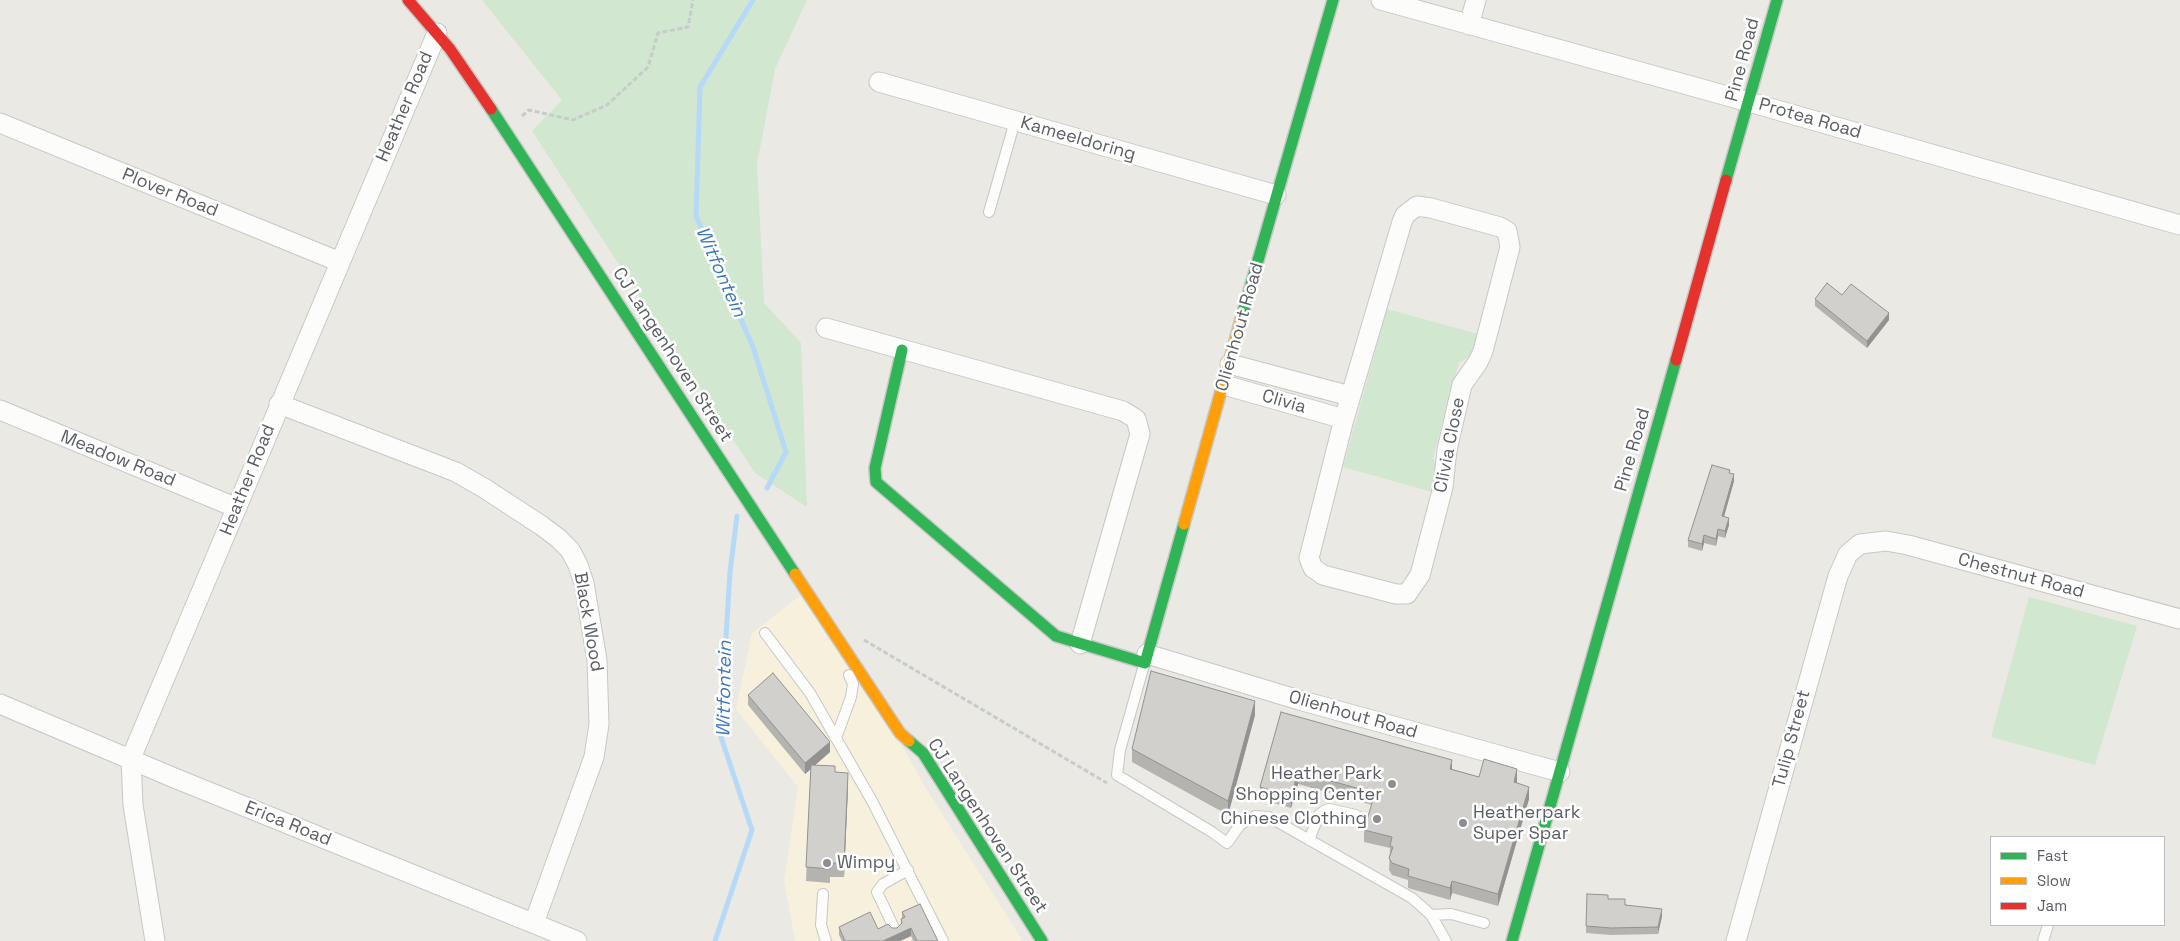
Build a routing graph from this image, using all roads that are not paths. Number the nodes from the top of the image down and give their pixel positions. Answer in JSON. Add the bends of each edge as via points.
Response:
{"nodes":[{"id":1,"x":408,"y":0,"type":"edge"},
{"id":2,"x":1333,"y":0,"type":"edge"},
{"id":3,"x":1381,"y":0,"type":"edge"},
{"id":4,"x":1476,"y":0,"type":"edge"},
{"id":5,"x":1777,"y":0,"type":"edge"},
{"id":6,"x":1469,"y":25,"type":"junction"},
{"id":7,"x":437,"y":32,"type":"junction"},
{"id":8,"x":879,"y":82,"type":"dead end"},
{"id":9,"x":1749,"y":102,"type":"junction"},
{"id":10,"x":1015,"y":121,"type":"junction"},
{"id":11,"x":0,"y":123,"type":"edge"},
{"id":12,"x":1276,"y":195,"type":"junction"},
{"id":13,"x":989,"y":212,"type":"dead end"},
{"id":14,"x":2180,"y":225,"type":"edge"},
{"id":15,"x":340,"y":262,"type":"junction"},
{"id":16,"x":826,"y":328,"type":"dead end"},
{"id":17,"x":902,"y":350,"type":"junction"},
{"id":18,"x":1230,"y":364,"type":"junction"},
{"id":19,"x":1224,"y":385,"type":"junction"},
{"id":20,"x":1350,"y":396,"type":"junction"},
{"id":21,"x":279,"y":404,"type":"junction"},
{"id":22,"x":0,"y":410,"type":"edge"},
{"id":23,"x":1344,"y":418,"type":"junction"},
{"id":24,"x":237,"y":508,"type":"junction"},
{"id":25,"x":1860,"y":544,"type":"joint"},
{"id":26,"x":815,"y":603,"type":"junction"},
{"id":27,"x":2180,"y":619,"type":"edge"},
{"id":28,"x":764,"y":634,"type":"dead end"},
{"id":29,"x":1080,"y":644,"type":"junction"},
{"id":30,"x":1146,"y":658,"type":"junction"},
{"id":31,"x":0,"y":704,"type":"edge"},
{"id":32,"x":900,"y":733,"type":"junction"},
{"id":33,"x":836,"y":738,"type":"junction"},
{"id":34,"x":907,"y":754,"type":"dead end"},
{"id":35,"x":131,"y":758,"type":"junction"},
{"id":36,"x":1560,"y":772,"type":"junction"},
{"id":37,"x":1356,"y":816,"type":"dead end"},
{"id":38,"x":1310,"y":840,"type":"junction"},
{"id":39,"x":908,"y":870,"type":"junction"},
{"id":40,"x":823,"y":894,"type":"dead end"},
{"id":41,"x":1021,"y":910,"type":"junction"},
{"id":42,"x":1431,"y":915,"type":"junction"},
{"id":43,"x":534,"y":923,"type":"junction"},
{"id":44,"x":1484,"y":923,"type":"dead end"},
{"id":45,"x":2048,"y":926,"type":"edge"},
{"id":46,"x":895,"y":930,"type":"edge"},
{"id":47,"x":155,"y":941,"type":"edge"},
{"id":48,"x":577,"y":941,"type":"edge"},
{"id":49,"x":826,"y":941,"type":"edge"},
{"id":50,"x":943,"y":941,"type":"edge"},
{"id":51,"x":1042,"y":941,"type":"edge"},
{"id":52,"x":1050,"y":941,"type":"edge"},
{"id":53,"x":1446,"y":941,"type":"edge"},
{"id":54,"x":1512,"y":941,"type":"edge"},
{"id":55,"x":1736,"y":941,"type":"edge"},
{"id":56,"x":2043,"y":941,"type":"edge"}],
"edges":[{"from":1,"to":7,"type":"main road","name":"CJ Langenhoven Street"},
{"from":2,"to":12,"type":"main road","name":"Olienhout Road"},
{"from":3,"to":6,"type":"street","name":"Protea Road"},
{"from":4,"to":6,"type":"street"},
{"from":5,"to":9,"type":"main road","name":"Pine Road"},
{"from":6,"to":9,"type":"street","name":"Protea Road"},
{"from":7,"to":15,"type":"street","name":"Heather Road"},
{"from":7,"to":26,"type":"main road","name":"CJ Langenhoven Street","via":[[497,117]]},
{"from":8,"to":10,"type":"street","name":"Kameeldoring"},
{"from":9,"to":14,"type":"street","name":"Protea Road"},
{"from":9,"to":36,"type":"main road","name":"Pine Road"},
{"from":10,"to":12,"type":"street","name":"Kameeldoring"},
{"from":10,"to":13,"type":"lane"},
{"from":11,"to":15,"type":"street","name":"Plover Road"},
{"from":12,"to":18,"type":"main road","name":"Olienhout Road"},
{"from":15,"to":21,"type":"street","name":"Heather Road"},
{"from":16,"to":17,"type":"street"},
{"from":17,"to":29,"type":"main road","via":[[875,468],[876,482],[1052,633]]},
{"from":17,"to":29,"type":"street","via":[[1123,411],[1136,419],[1140,434]]},
{"from":18,"to":19,"type":"main road","name":"Olienhout Road"},
{"from":18,"to":20,"type":"street","name":"Clivia"},
{"from":19,"to":23,"type":"street","name":"Clivia"},
{"from":19,"to":30,"type":"main road","name":"Olienhout Road"},
{"from":20,"to":23,"type":"street","name":"Clivia Close"},
{"from":20,"to":23,"type":"street","name":"Clivia Close","via":[[1405,216],[1417,206],[1425,206],[1494,224],[1507,231],[1510,247],[1483,351],[1462,385],[1446,450],[1444,487],[1420,575],[1407,594],[1376,590],[1324,575],[1310,563],[1310,552]]},
{"from":21,"to":24,"type":"street","name":"Heather Road"},
{"from":21,"to":43,"type":"street","name":"Black Wood","via":[[456,472],[542,526],[570,550],[578,564],[597,660],[599,724],[594,758]]},
{"from":22,"to":24,"type":"street","name":"Meadow Road"},
{"from":24,"to":35,"type":"street","name":"Heather Road"},
{"from":25,"to":27,"type":"street","name":"Chestnut Road","via":[[1886,541],[1908,545]]},
{"from":25,"to":55,"type":"street","name":"Tulip Street","via":[[1848,554],[1838,576]]},
{"from":26,"to":32,"type":"main road","name":"CJ Langenhoven Street"},
{"from":26,"to":33,"type":"lane","via":[[853,684]]},
{"from":28,"to":33,"type":"lane","via":[[810,693]]},
{"from":29,"to":30,"type":"main road"},
{"from":30,"to":36,"type":"street","name":"Olienhout Road"},
{"from":30,"to":38,"type":"lane","via":[[1119,755],[1118,775],[1227,843],[1240,824],[1255,816],[1269,817]]},
{"from":31,"to":35,"type":"street","name":"Erica Road"},
{"from":32,"to":34,"type":"main road","name":"CJ Langenhoven Street"},
{"from":32,"to":41,"type":"main road","name":"CJ Langenhoven Street","via":[[923,753]]},
{"from":33,"to":39,"type":"lane"},
{"from":35,"to":43,"type":"street","name":"Erica Road"},
{"from":35,"to":47,"type":"street","name":"Heather Road","via":[[133,805]]},
{"from":36,"to":54,"type":"main road","name":"Pine Road"},
{"from":37,"to":38,"type":"lane","via":[[1329,808],[1324,810]]},
{"from":38,"to":42,"type":"lane","via":[[1412,898]]},
{"from":39,"to":46,"type":"lane","via":[[884,884],[878,892]]},
{"from":39,"to":50,"type":"lane"},
{"from":40,"to":49,"type":"lane","via":[[821,925]]},
{"from":41,"to":51,"type":"main road","name":"CJ Langenhoven Street"},
{"from":41,"to":52,"type":"main road"},
{"from":42,"to":44,"type":"lane","via":[[1451,914]]},
{"from":42,"to":53,"type":"lane"},
{"from":43,"to":48,"type":"street","name":"Erica Road"},
{"from":45,"to":56,"type":"lane"}]}
